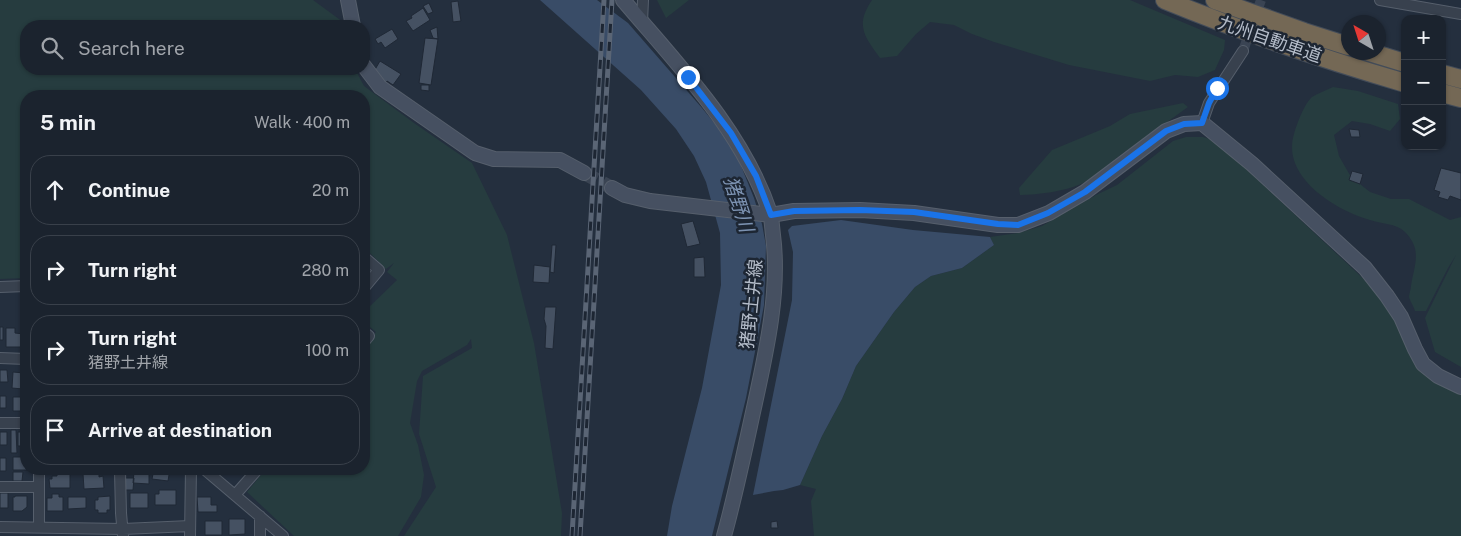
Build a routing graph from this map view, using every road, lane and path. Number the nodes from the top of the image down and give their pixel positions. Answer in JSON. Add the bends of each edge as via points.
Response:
{"nodes":[{"id":1,"x":348,"y":0,"type":"edge"},
{"id":2,"x":623,"y":0,"type":"edge"},
{"id":3,"x":643,"y":0,"type":"edge"},
{"id":4,"x":1165,"y":0,"type":"edge"},
{"id":5,"x":1215,"y":0,"type":"edge"},
{"id":6,"x":1380,"y":0,"type":"edge"},
{"id":7,"x":1461,"y":14,"type":"edge"},
{"id":8,"x":352,"y":20,"type":"edge"},
{"id":9,"x":642,"y":22,"type":"junction"},
{"id":10,"x":1341,"y":44,"type":"edge"},
{"id":11,"x":1243,"y":51,"type":"tunnel mouth"},
{"id":12,"x":1386,"y":57,"type":"edge"},
{"id":13,"x":1401,"y":62,"type":"edge"},
{"id":14,"x":370,"y":74,"type":"edge"},
{"id":15,"x":1446,"y":75,"type":"edge"},
{"id":16,"x":1461,"y":79,"type":"edge"},
{"id":17,"x":1401,"y":81,"type":"edge"},
{"id":18,"x":1446,"y":94,"type":"edge"},
{"id":19,"x":1461,"y":98,"type":"edge"},
{"id":20,"x":1202,"y":123,"type":"junction"},
{"id":21,"x":584,"y":173,"type":"tunnel mouth"},
{"id":22,"x":612,"y":188,"type":"tunnel mouth"},
{"id":23,"x":764,"y":214,"type":"junction"},
{"id":24,"x":370,"y":263,"type":"edge"},
{"id":25,"x":370,"y":280,"type":"edge"},
{"id":26,"x":20,"y":286,"type":"edge"},
{"id":27,"x":0,"y":287,"type":"edge"},
{"id":28,"x":0,"y":358,"type":"edge"},
{"id":29,"x":20,"y":359,"type":"edge"},
{"id":30,"x":1461,"y":387,"type":"edge"},
{"id":31,"x":0,"y":423,"type":"edge"},
{"id":32,"x":20,"y":423,"type":"edge"},
{"id":33,"x":39,"y":475,"type":"edge"},
{"id":34,"x":120,"y":475,"type":"edge"},
{"id":35,"x":191,"y":475,"type":"edge"},
{"id":36,"x":211,"y":475,"type":"edge"},
{"id":37,"x":253,"y":475,"type":"edge"},
{"id":38,"x":0,"y":487,"type":"edge"},
{"id":39,"x":39,"y":487,"type":"junction"},
{"id":40,"x":235,"y":495,"type":"junction"},
{"id":41,"x":260,"y":516,"type":"junction"},
{"id":42,"x":0,"y":527,"type":"edge"},
{"id":43,"x":39,"y":527,"type":"junction"},
{"id":44,"x":190,"y":531,"type":"edge"},
{"id":45,"x":123,"y":532,"type":"edge"},
{"id":46,"x":260,"y":536,"type":"edge"},
{"id":47,"x":283,"y":536,"type":"edge"},
{"id":48,"x":724,"y":536,"type":"edge"}],
"edges":[{"from":1,"to":8,"type":"street"},
{"from":2,"to":9,"type":"street","name":"猪野土井線"},
{"from":3,"to":9,"type":"street"},
{"from":4,"to":17,"type":"highway","name":"九州自動車道","via":[[1236,28]]},
{"from":5,"to":10,"type":"highway","name":"九州自動車道"},
{"from":6,"to":7,"type":"street"},
{"from":9,"to":23,"type":"street","name":"猪野土井線","via":[[731,133],[756,176]]},
{"from":11,"to":20,"type":"street","via":[[1217,88]]},
{"from":12,"to":13,"type":"highway"},
{"from":14,"to":21,"type":"street","via":[[380,87],[475,153],[494,159],[560,160]]},
{"from":15,"to":16,"type":"highway"},
{"from":18,"to":19,"type":"highway"},
{"from":20,"to":23,"type":"street","via":[[1184,124],[1166,131],[1085,192],[1018,225],[914,212],[860,210]]},
{"from":20,"to":30,"type":"street","via":[[1252,164],[1365,268],[1388,296],[1423,364]]},
{"from":22,"to":23,"type":"street","via":[[650,201]]},
{"from":23,"to":48,"type":"street","name":"猪野土井線","via":[[775,251],[774,294]]},
{"from":24,"to":25,"type":"street","via":[[378,270]]},
{"from":26,"to":27,"type":"street"},
{"from":28,"to":29,"type":"street"},
{"from":31,"to":32,"type":"street"},
{"from":33,"to":39,"type":"street"},
{"from":34,"to":45,"type":"street"},
{"from":35,"to":44,"type":"street"},
{"from":36,"to":40,"type":"street"},
{"from":37,"to":40,"type":"street"},
{"from":38,"to":39,"type":"street"},
{"from":39,"to":43,"type":"street"},
{"from":40,"to":41,"type":"street"},
{"from":41,"to":46,"type":"street"},
{"from":41,"to":47,"type":"street"},
{"from":42,"to":43,"type":"street"},
{"from":43,"to":45,"type":"street"},
{"from":44,"to":45,"type":"street"}]}
